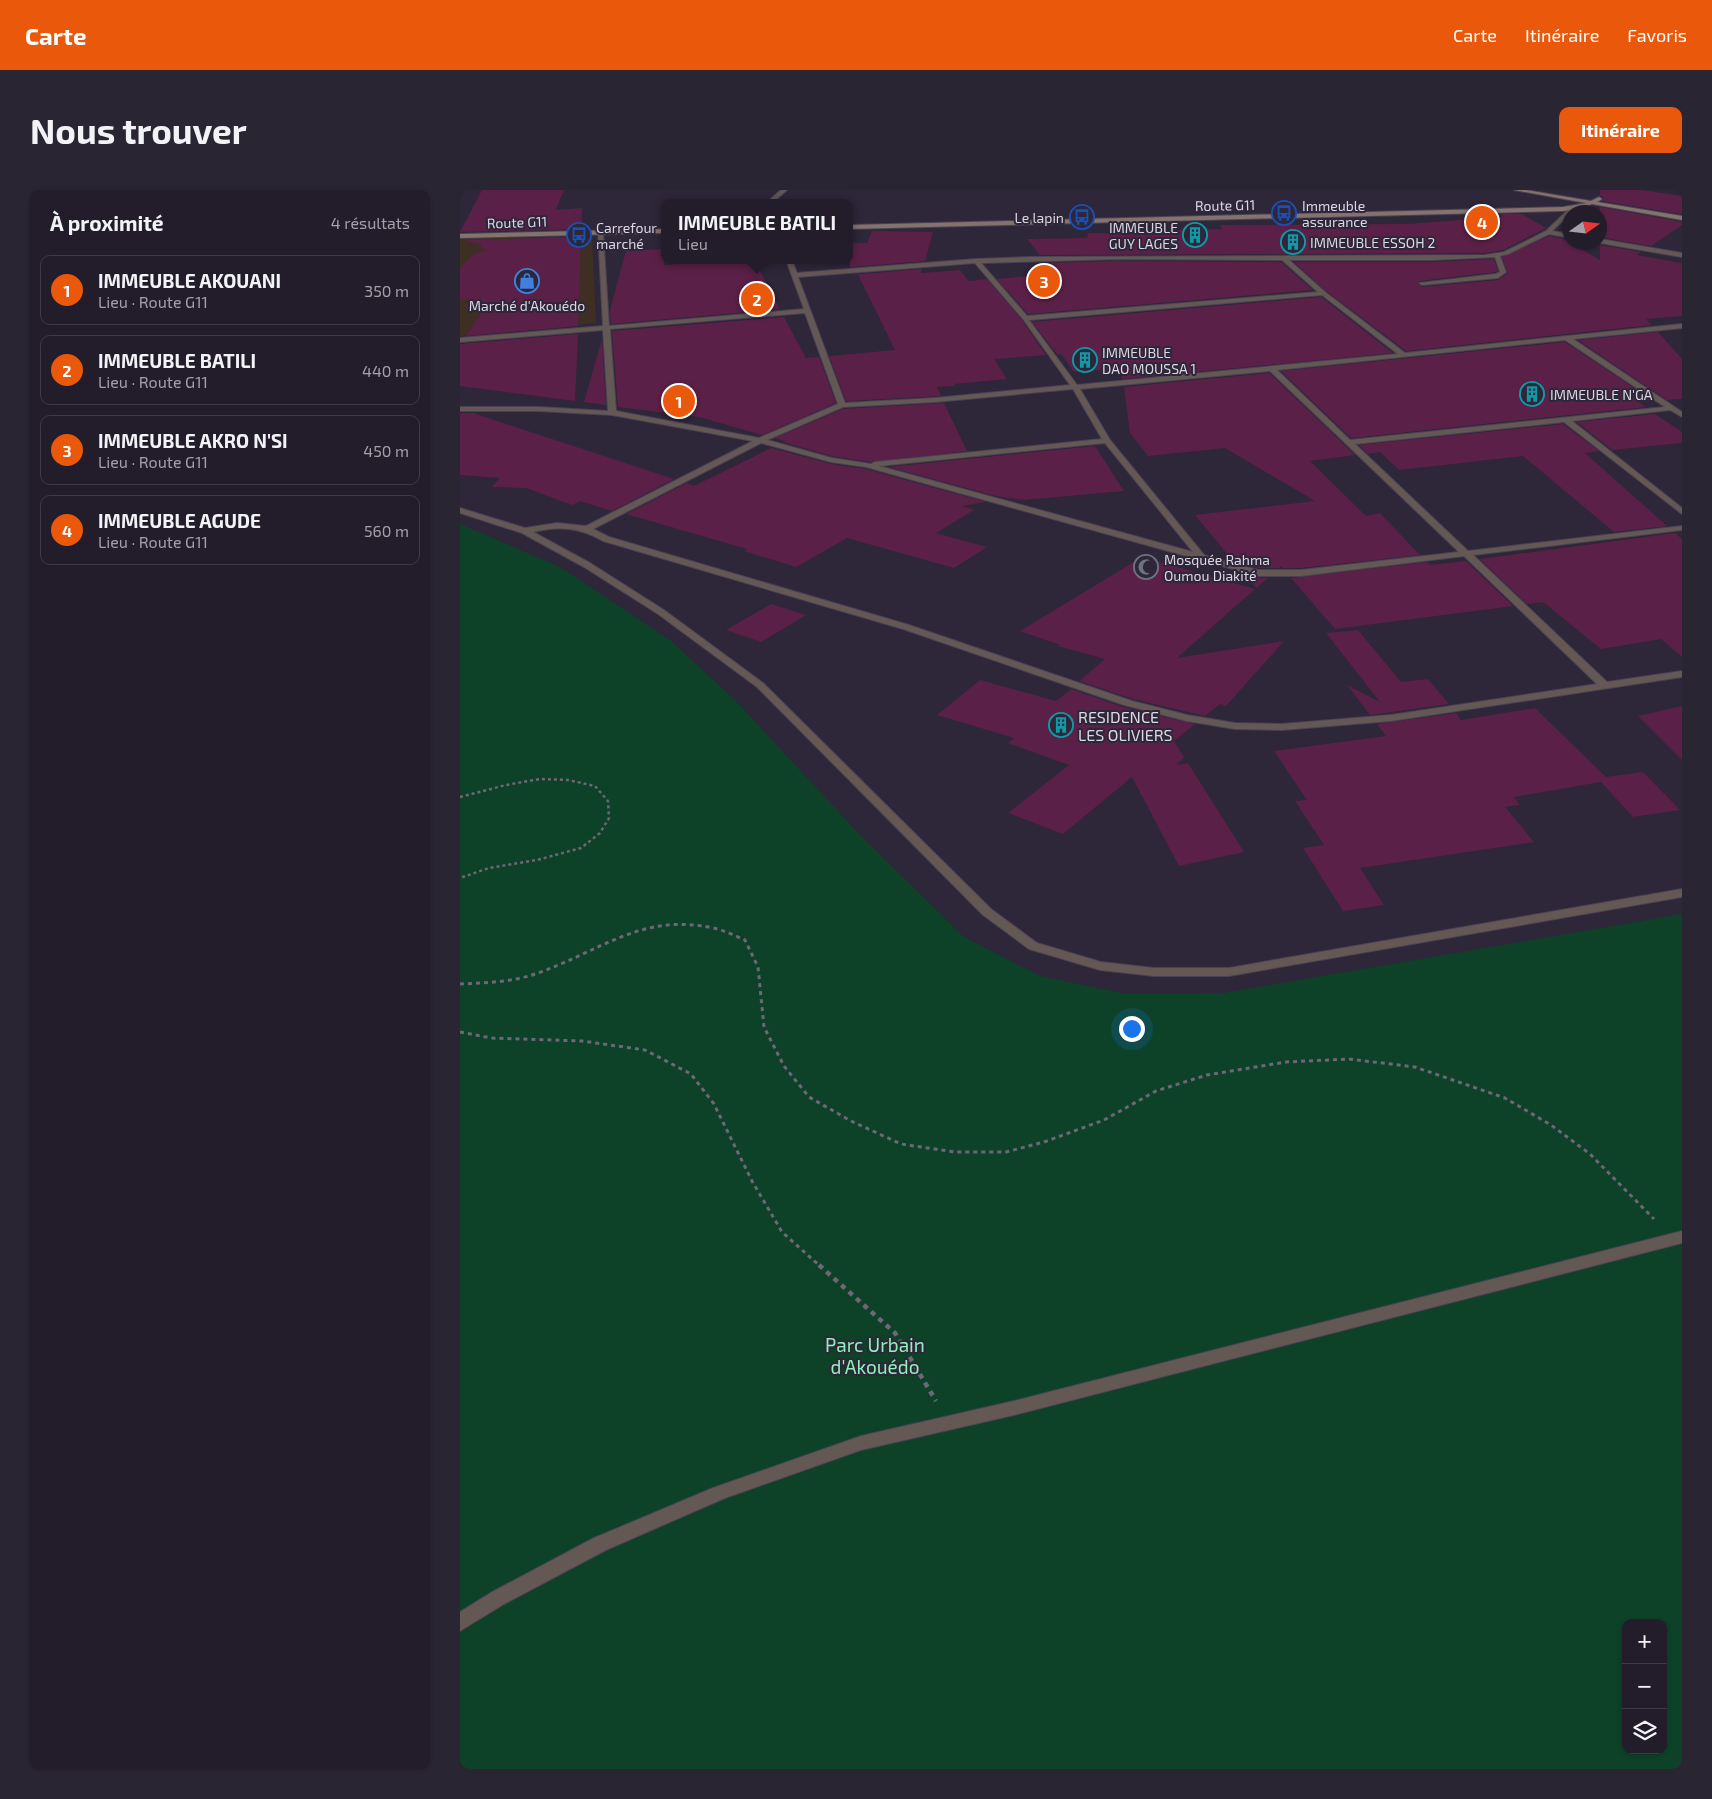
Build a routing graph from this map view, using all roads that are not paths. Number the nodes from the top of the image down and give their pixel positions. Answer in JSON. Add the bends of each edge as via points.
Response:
{"nodes":[{"id":1,"x":784,"y":190,"type":"edge"},
{"id":2,"x":1517,"y":190,"type":"edge"},
{"id":3,"x":1546,"y":190,"type":"edge"},
{"id":4,"x":773,"y":199,"type":"edge"},
{"id":5,"x":1599,"y":199,"type":"junction"},
{"id":6,"x":1592,"y":203,"type":"junction"},
{"id":7,"x":1585,"y":205,"type":"edge"},
{"id":8,"x":1562,"y":209,"type":"edge"},
{"id":9,"x":1682,"y":213,"type":"edge"},
{"id":10,"x":1682,"y":218,"type":"edge"},
{"id":11,"x":1562,"y":219,"type":"edge"},
{"id":12,"x":853,"y":227,"type":"edge"},
{"id":13,"x":661,"y":231,"type":"edge"},
{"id":14,"x":600,"y":232,"type":"junction"},
{"id":15,"x":1548,"y":232,"type":"junction"},
{"id":16,"x":1562,"y":235,"type":"edge"},
{"id":17,"x":460,"y":236,"type":"edge"},
{"id":18,"x":1607,"y":242,"type":"edge"},
{"id":19,"x":1497,"y":255,"type":"junction"},
{"id":20,"x":1682,"y":255,"type":"edge"},
{"id":21,"x":1284,"y":259,"type":"junction"},
{"id":22,"x":976,"y":261,"type":"junction"},
{"id":23,"x":791,"y":264,"type":"edge"},
{"id":24,"x":795,"y":275,"type":"junction"},
{"id":25,"x":1422,"y":283,"type":"dead end"},
{"id":26,"x":1322,"y":293,"type":"junction"},
{"id":27,"x":806,"y":311,"type":"junction"},
{"id":28,"x":1025,"y":318,"type":"junction"},
{"id":29,"x":1682,"y":326,"type":"edge"},
{"id":30,"x":606,"y":328,"type":"junction"},
{"id":31,"x":1566,"y":338,"type":"junction"},
{"id":32,"x":460,"y":340,"type":"edge"},
{"id":33,"x":1405,"y":356,"type":"junction"},
{"id":34,"x":1272,"y":369,"type":"junction"},
{"id":35,"x":1075,"y":387,"type":"junction"},
{"id":36,"x":842,"y":405,"type":"junction"},
{"id":37,"x":1672,"y":408,"type":"junction"},
{"id":38,"x":460,"y":409,"type":"edge"},
{"id":39,"x":612,"y":413,"type":"junction"},
{"id":40,"x":1682,"y":415,"type":"edge"},
{"id":41,"x":1565,"y":419,"type":"junction"},
{"id":42,"x":760,"y":440,"type":"junction"},
{"id":43,"x":1107,"y":441,"type":"junction"},
{"id":44,"x":1349,"y":442,"type":"junction"},
{"id":45,"x":868,"y":465,"type":"junction"},
{"id":46,"x":460,"y":510,"type":"edge"},
{"id":47,"x":1682,"y":512,"type":"edge"},
{"id":48,"x":589,"y":528,"type":"junction"},
{"id":49,"x":1682,"y":528,"type":"edge"},
{"id":50,"x":525,"y":531,"type":"junction"},
{"id":51,"x":1466,"y":552,"type":"junction"},
{"id":52,"x":1201,"y":557,"type":"junction"},
{"id":53,"x":1682,"y":674,"type":"edge"},
{"id":54,"x":1604,"y":685,"type":"junction"},
{"id":55,"x":1682,"y":893,"type":"edge"},
{"id":56,"x":1678,"y":1238,"type":"edge"},
{"id":57,"x":460,"y":1622,"type":"edge"}],
"edges":[{"from":1,"to":4,"type":"street"},
{"from":2,"to":6,"type":"street"},
{"from":3,"to":5,"type":"street"},
{"from":5,"to":6,"type":"street","name":"Route G11"},
{"from":5,"to":9,"type":"street"},
{"from":6,"to":7,"type":"street","name":"Route G11"},
{"from":6,"to":10,"type":"street"},
{"from":8,"to":12,"type":"street","name":"Route G11"},
{"from":11,"to":15,"type":"street"},
{"from":13,"to":14,"type":"street","name":"Route G11"},
{"from":14,"to":17,"type":"street","name":"Route G11"},
{"from":14,"to":30,"type":"street"},
{"from":15,"to":16,"type":"street"},
{"from":15,"to":19,"type":"street"},
{"from":18,"to":20,"type":"street"},
{"from":19,"to":21,"type":"street"},
{"from":19,"to":25,"type":"street","via":[[1503,272],[1498,276]]},
{"from":21,"to":22,"type":"street"},
{"from":21,"to":26,"type":"street"},
{"from":22,"to":24,"type":"street"},
{"from":22,"to":28,"type":"street"},
{"from":23,"to":24,"type":"street"},
{"from":24,"to":27,"type":"street"},
{"from":26,"to":28,"type":"street"},
{"from":26,"to":33,"type":"street"},
{"from":27,"to":30,"type":"street"},
{"from":27,"to":36,"type":"street"},
{"from":28,"to":35,"type":"street"},
{"from":29,"to":31,"type":"street"},
{"from":30,"to":32,"type":"street"},
{"from":30,"to":39,"type":"street"},
{"from":31,"to":33,"type":"street"},
{"from":31,"to":37,"type":"street"},
{"from":33,"to":34,"type":"street"},
{"from":34,"to":35,"type":"street"},
{"from":34,"to":44,"type":"street"},
{"from":35,"to":36,"type":"street"},
{"from":35,"to":43,"type":"street"},
{"from":36,"to":42,"type":"street"},
{"from":37,"to":40,"type":"street"},
{"from":37,"to":41,"type":"street"},
{"from":38,"to":39,"type":"street"},
{"from":39,"to":42,"type":"street"},
{"from":41,"to":44,"type":"street"},
{"from":41,"to":47,"type":"street"},
{"from":42,"to":45,"type":"street","via":[[831,460]]},
{"from":42,"to":48,"type":"street"},
{"from":43,"to":45,"type":"street"},
{"from":43,"to":52,"type":"street"},
{"from":44,"to":51,"type":"street"},
{"from":45,"to":52,"type":"street"},
{"from":46,"to":50,"type":"street"},
{"from":48,"to":50,"type":"street","via":[[560,523]]},
{"from":48,"to":54,"type":"street","via":[[606,539],[906,627],[1128,703],[1235,726],[1282,727],[1391,718]]},
{"from":49,"to":51,"type":"street"},
{"from":50,"to":55,"type":"street","via":[[587,565],[661,612],[760,685],[987,912],[1033,946],[1100,966],[1154,972],[1228,972]]},
{"from":51,"to":52,"type":"street","via":[[1280,574],[1258,573]]},
{"from":51,"to":54,"type":"street"},
{"from":53,"to":54,"type":"street"},
{"from":56,"to":57,"type":"street","via":[[862,1444],[719,1493],[600,1544]]}]}
